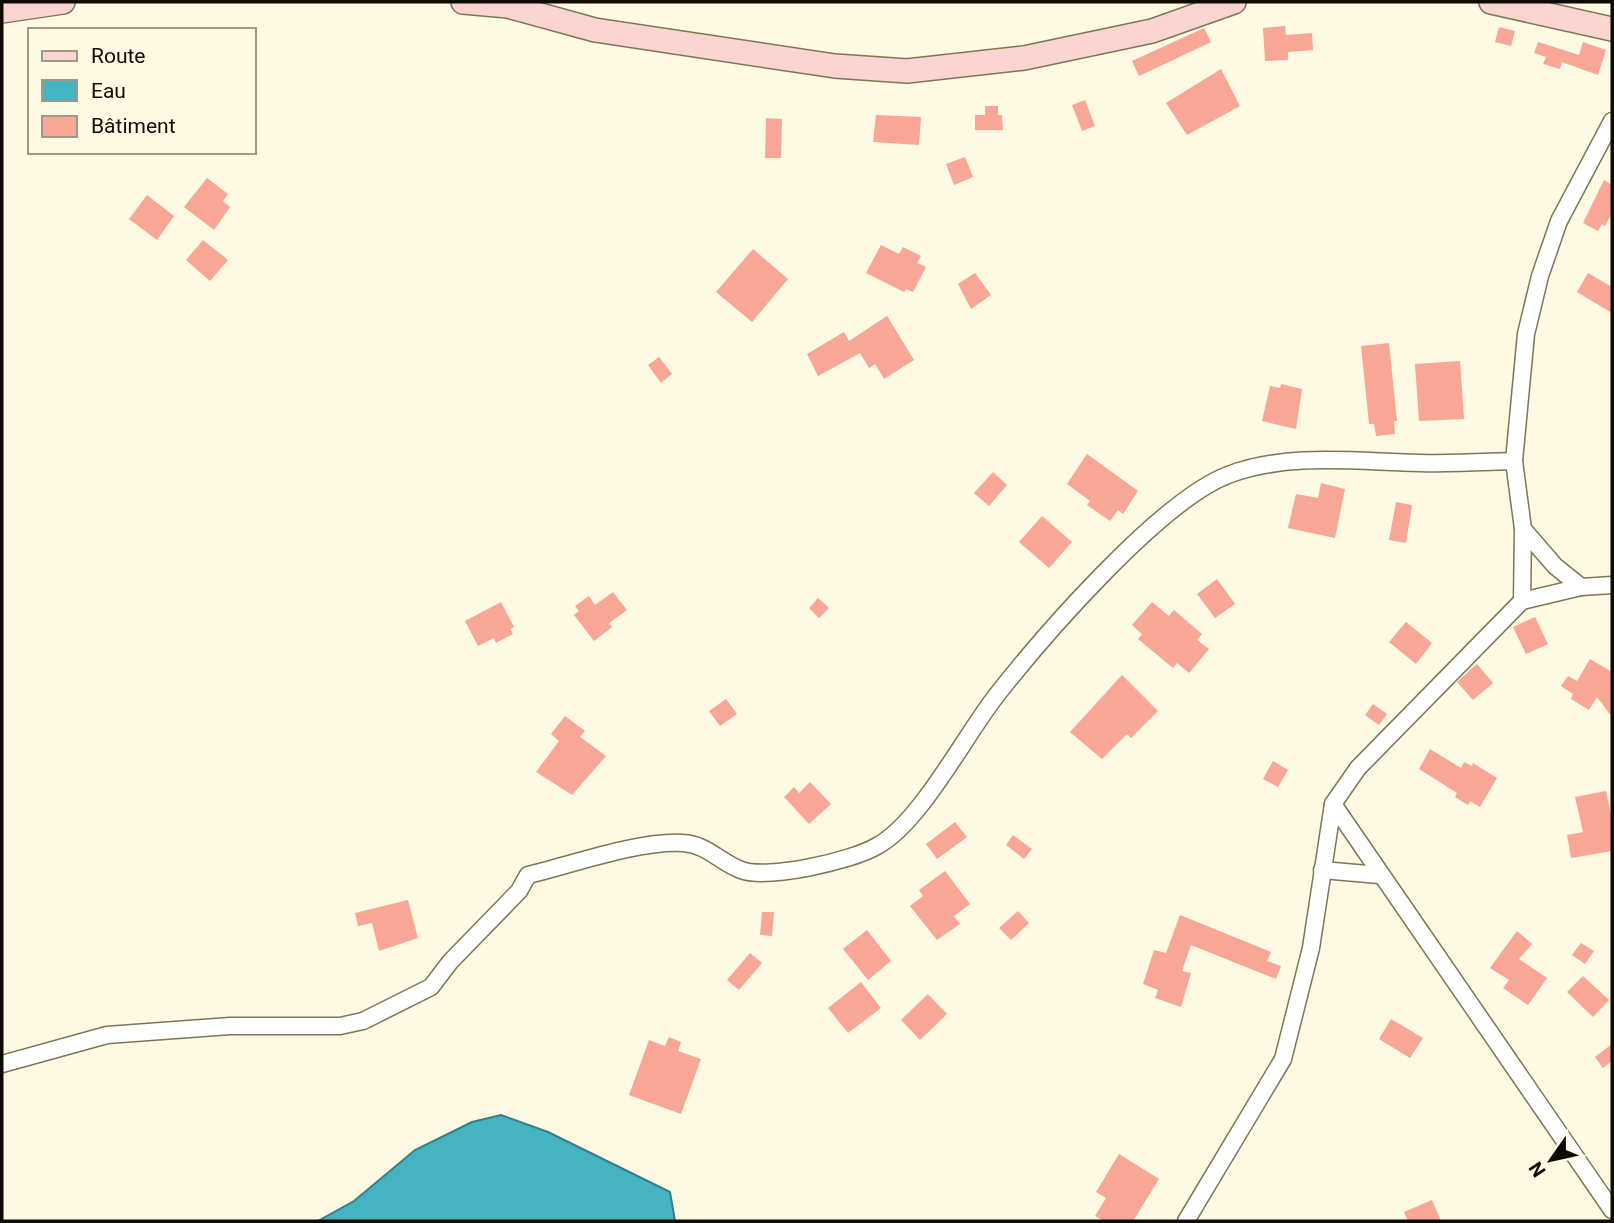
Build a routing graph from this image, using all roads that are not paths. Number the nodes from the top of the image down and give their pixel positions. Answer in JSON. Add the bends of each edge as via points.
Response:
{"nodes":[{"id":1,"x":63,"y":2,"type":"edge"},
{"id":2,"x":463,"y":2,"type":"edge"},
{"id":3,"x":1234,"y":2,"type":"edge"},
{"id":4,"x":1491,"y":2,"type":"edge"},
{"id":5,"x":2,"y":10,"type":"edge"},
{"id":6,"x":1612,"y":29,"type":"edge"},
{"id":7,"x":1612,"y":121,"type":"edge"},
{"id":8,"x":1514,"y":461,"type":"junction"},
{"id":9,"x":1523,"y":529,"type":"junction"},
{"id":10,"x":1612,"y":586,"type":"edge"},
{"id":11,"x":1581,"y":587,"type":"junction"},
{"id":12,"x":1522,"y":601,"type":"junction"},
{"id":13,"x":1332,"y":804,"type":"junction"},
{"id":14,"x":1322,"y":870,"type":"junction"},
{"id":15,"x":1379,"y":875,"type":"junction"},
{"id":16,"x":2,"y":1064,"type":"edge"},
{"id":17,"x":1612,"y":1210,"type":"edge"},
{"id":18,"x":1186,"y":1221,"type":"edge"}],
"edges":[{"from":1,"to":5,"type":"street"},
{"from":2,"to":3,"type":"street","via":[[508,6],[595,30],[835,66],[907,71],[1024,58],[1152,31]]},
{"from":4,"to":6,"type":"street"},
{"from":7,"to":8,"type":"street","via":[[1559,221],[1539,276],[1526,334]]},
{"from":8,"to":9,"type":"street"},
{"from":8,"to":16,"type":"street","via":[[1329,460],[1256,467],[1227,475],[1193,494],[1078,601],[997,695],[901,831],[876,848],[799,870],[743,871],[700,846],[656,845],[528,875],[519,891],[431,987],[363,1021],[340,1026],[230,1026],[107,1035]]},
{"from":9,"to":11,"type":"street","via":[[1555,566]]},
{"from":9,"to":12,"type":"street"},
{"from":10,"to":11,"type":"street"},
{"from":11,"to":12,"type":"street"},
{"from":12,"to":13,"type":"street","via":[[1358,768]]},
{"from":13,"to":14,"type":"street"},
{"from":13,"to":15,"type":"street"},
{"from":14,"to":15,"type":"street"},
{"from":14,"to":18,"type":"street","via":[[1311,948],[1283,1059]]},
{"from":15,"to":17,"type":"street"}]}
